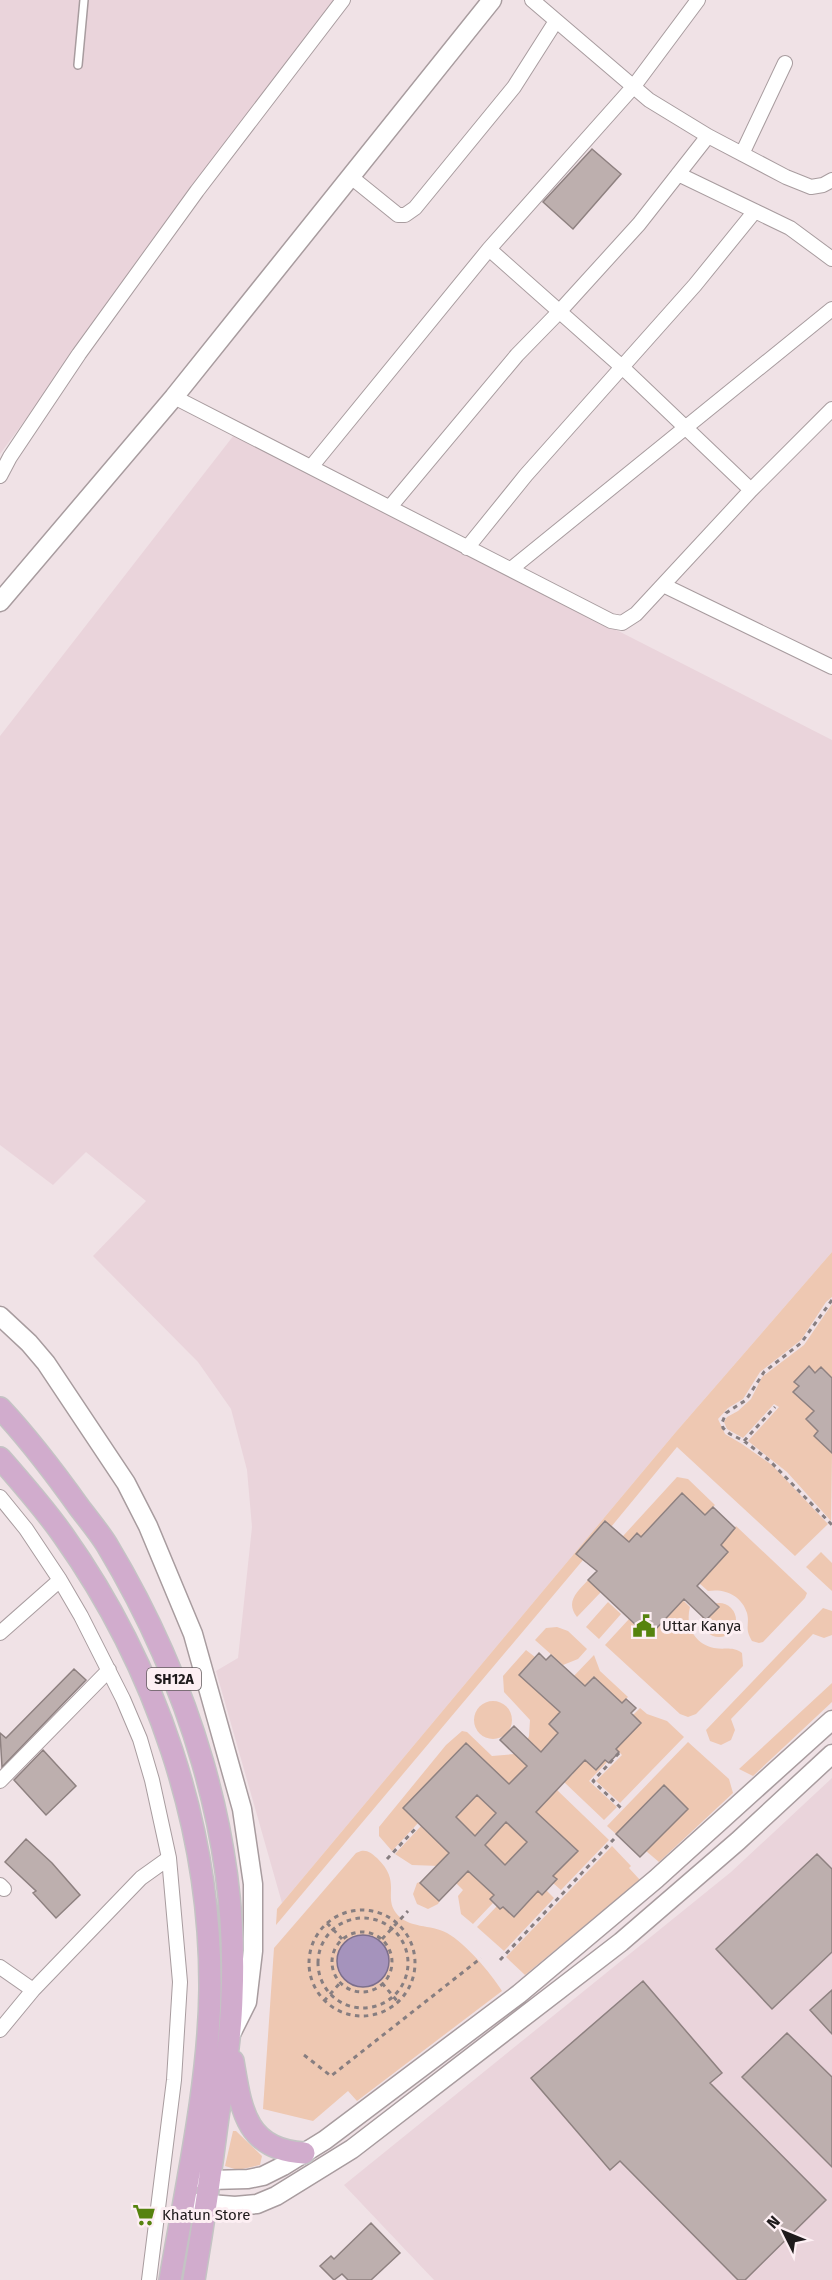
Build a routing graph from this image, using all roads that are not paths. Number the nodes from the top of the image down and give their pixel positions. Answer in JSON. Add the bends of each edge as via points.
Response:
{"nodes":[{"id":1,"x":84,"y":0,"type":"edge"},
{"id":2,"x":343,"y":0,"type":"edge"},
{"id":3,"x":492,"y":0,"type":"edge"},
{"id":4,"x":532,"y":0,"type":"edge"},
{"id":5,"x":698,"y":0,"type":"edge"},
{"id":6,"x":556,"y":21,"type":"junction"},
{"id":7,"x":785,"y":63,"type":"dead end"},
{"id":8,"x":78,"y":65,"type":"dead end"},
{"id":9,"x":634,"y":86,"type":"junction"},
{"id":10,"x":708,"y":136,"type":"junction"},
{"id":11,"x":742,"y":154,"type":"junction"},
{"id":12,"x":678,"y":174,"type":"junction"},
{"id":13,"x":351,"y":177,"type":"junction"},
{"id":14,"x":832,"y":180,"type":"edge"},
{"id":15,"x":755,"y":211,"type":"junction"},
{"id":16,"x":489,"y":249,"type":"junction"},
{"id":17,"x":832,"y":259,"type":"edge"},
{"id":18,"x":832,"y":309,"type":"edge"},
{"id":19,"x":560,"y":312,"type":"junction"},
{"id":20,"x":622,"y":367,"type":"junction"},
{"id":21,"x":174,"y":397,"type":"junction"},
{"id":22,"x":832,"y":409,"type":"edge"},
{"id":23,"x":684,"y":427,"type":"junction"},
{"id":24,"x":311,"y":467,"type":"junction"},
{"id":25,"x":0,"y":476,"type":"edge"},
{"id":26,"x":750,"y":490,"type":"junction"},
{"id":27,"x":390,"y":507,"type":"junction"},
{"id":28,"x":468,"y":548,"type":"junction"},
{"id":29,"x":511,"y":569,"type":"junction"},
{"id":30,"x":663,"y":585,"type":"junction"},
{"id":31,"x":0,"y":602,"type":"edge"},
{"id":32,"x":832,"y":667,"type":"edge"},
{"id":33,"x":0,"y":1316,"type":"edge"},
{"id":34,"x":0,"y":1408,"type":"edge"},
{"id":35,"x":0,"y":1458,"type":"edge"},
{"id":36,"x":0,"y":1497,"type":"edge"},
{"id":37,"x":60,"y":1580,"type":"junction"},
{"id":38,"x":0,"y":1633,"type":"edge"},
{"id":39,"x":109,"y":1670,"type":"junction"},
{"id":40,"x":830,"y":1727,"type":"edge"},
{"id":41,"x":832,"y":1754,"type":"edge"},
{"id":42,"x":0,"y":1781,"type":"edge"},
{"id":43,"x":169,"y":1858,"type":"junction"},
{"id":44,"x":0,"y":1967,"type":"edge"},
{"id":45,"x":33,"y":1990,"type":"junction"},
{"id":46,"x":519,"y":1994,"type":"junction"},
{"id":47,"x":532,"y":2011,"type":"junction"},
{"id":48,"x":0,"y":2030,"type":"edge"},
{"id":49,"x":230,"y":2036,"type":"junction"},
{"id":50,"x":338,"y":2130,"type":"junction"},
{"id":51,"x":352,"y":2149,"type":"junction"},
{"id":52,"x":304,"y":2153,"type":"junction"},
{"id":53,"x":210,"y":2180,"type":"junction"},
{"id":54,"x":161,"y":2190,"type":"junction"},
{"id":55,"x":186,"y":2190,"type":"junction"},
{"id":56,"x":206,"y":2205,"type":"junction"},
{"id":57,"x":149,"y":2280,"type":"edge"},
{"id":58,"x":170,"y":2280,"type":"edge"},
{"id":59,"x":194,"y":2280,"type":"edge"}],
"edges":[{"from":1,"to":8,"type":"lane"},
{"from":2,"to":25,"type":"street","via":[[100,325]]},
{"from":3,"to":13,"type":"street"},
{"from":4,"to":6,"type":"street"},
{"from":5,"to":9,"type":"street"},
{"from":6,"to":9,"type":"street"},
{"from":6,"to":13,"type":"street","via":[[514,87],[415,208],[398,215]]},
{"from":7,"to":11,"type":"street"},
{"from":9,"to":10,"type":"street"},
{"from":9,"to":16,"type":"street"},
{"from":10,"to":11,"type":"street"},
{"from":10,"to":12,"type":"street"},
{"from":11,"to":14,"type":"street","via":[[812,187]]},
{"from":12,"to":15,"type":"street"},
{"from":12,"to":19,"type":"street"},
{"from":13,"to":21,"type":"street"},
{"from":15,"to":17,"type":"street","via":[[790,228]]},
{"from":15,"to":20,"type":"street"},
{"from":16,"to":19,"type":"street"},
{"from":16,"to":24,"type":"street"},
{"from":18,"to":23,"type":"street"},
{"from":19,"to":20,"type":"street"},
{"from":19,"to":27,"type":"street","via":[[517,355]]},
{"from":20,"to":23,"type":"street"},
{"from":20,"to":28,"type":"street","via":[[526,475]]},
{"from":21,"to":24,"type":"street"},
{"from":21,"to":31,"type":"street"},
{"from":22,"to":26,"type":"street"},
{"from":23,"to":26,"type":"street"},
{"from":23,"to":29,"type":"street"},
{"from":24,"to":27,"type":"street"},
{"from":26,"to":30,"type":"street"},
{"from":27,"to":28,"type":"street"},
{"from":28,"to":29,"type":"street"},
{"from":29,"to":30,"type":"street","via":[[611,621],[622,623]]},
{"from":30,"to":32,"type":"street"},
{"from":33,"to":49,"type":"street","via":[[46,1363],[126,1484],[158,1547],[193,1634],[242,1809],[253,1884],[253,1951],[247,2002]]},
{"from":34,"to":49,"type":"main road","number":"SH12A","via":[[44,1458],[105,1543],[169,1666],[202,1759],[225,1867],[232,1942]]},
{"from":35,"to":55,"type":"main road","number":"SH12A","via":[[62,1533],[112,1612],[149,1688],[190,1816],[209,1933],[210,1990],[204,2066]]},
{"from":36,"to":37,"type":"street","via":[[27,1529]]},
{"from":37,"to":38,"type":"street"},
{"from":37,"to":39,"type":"street"},
{"from":39,"to":42,"type":"street"},
{"from":39,"to":43,"type":"street","via":[[140,1739]]},
{"from":40,"to":46,"type":"street"},
{"from":41,"to":47,"type":"street","via":[[621,1942]]},
{"from":43,"to":45,"type":"street","via":[[141,1878]]},
{"from":43,"to":54,"type":"street","via":[[180,1982]]},
{"from":44,"to":45,"type":"street"},
{"from":45,"to":48,"type":"street"},
{"from":46,"to":47,"type":"street"},
{"from":46,"to":50,"type":"street"},
{"from":47,"to":51,"type":"street"},
{"from":49,"to":52,"type":"main road","via":[[240,2105],[249,2125],[273,2146]]},
{"from":49,"to":53,"type":"main road","number":"SH12A"},
{"from":50,"to":51,"type":"street"},
{"from":50,"to":52,"type":"street"},
{"from":51,"to":56,"type":"street","via":[[257,2204]]},
{"from":52,"to":53,"type":"street","via":[[263,2176]]},
{"from":53,"to":55,"type":"street"},
{"from":53,"to":56,"type":"main road","number":"SH12A"},
{"from":54,"to":55,"type":"street"},
{"from":54,"to":57,"type":"street"},
{"from":55,"to":56,"type":"street"},
{"from":55,"to":58,"type":"main road","number":"SH12A"},
{"from":56,"to":59,"type":"main road","number":"SH12A"}]}
